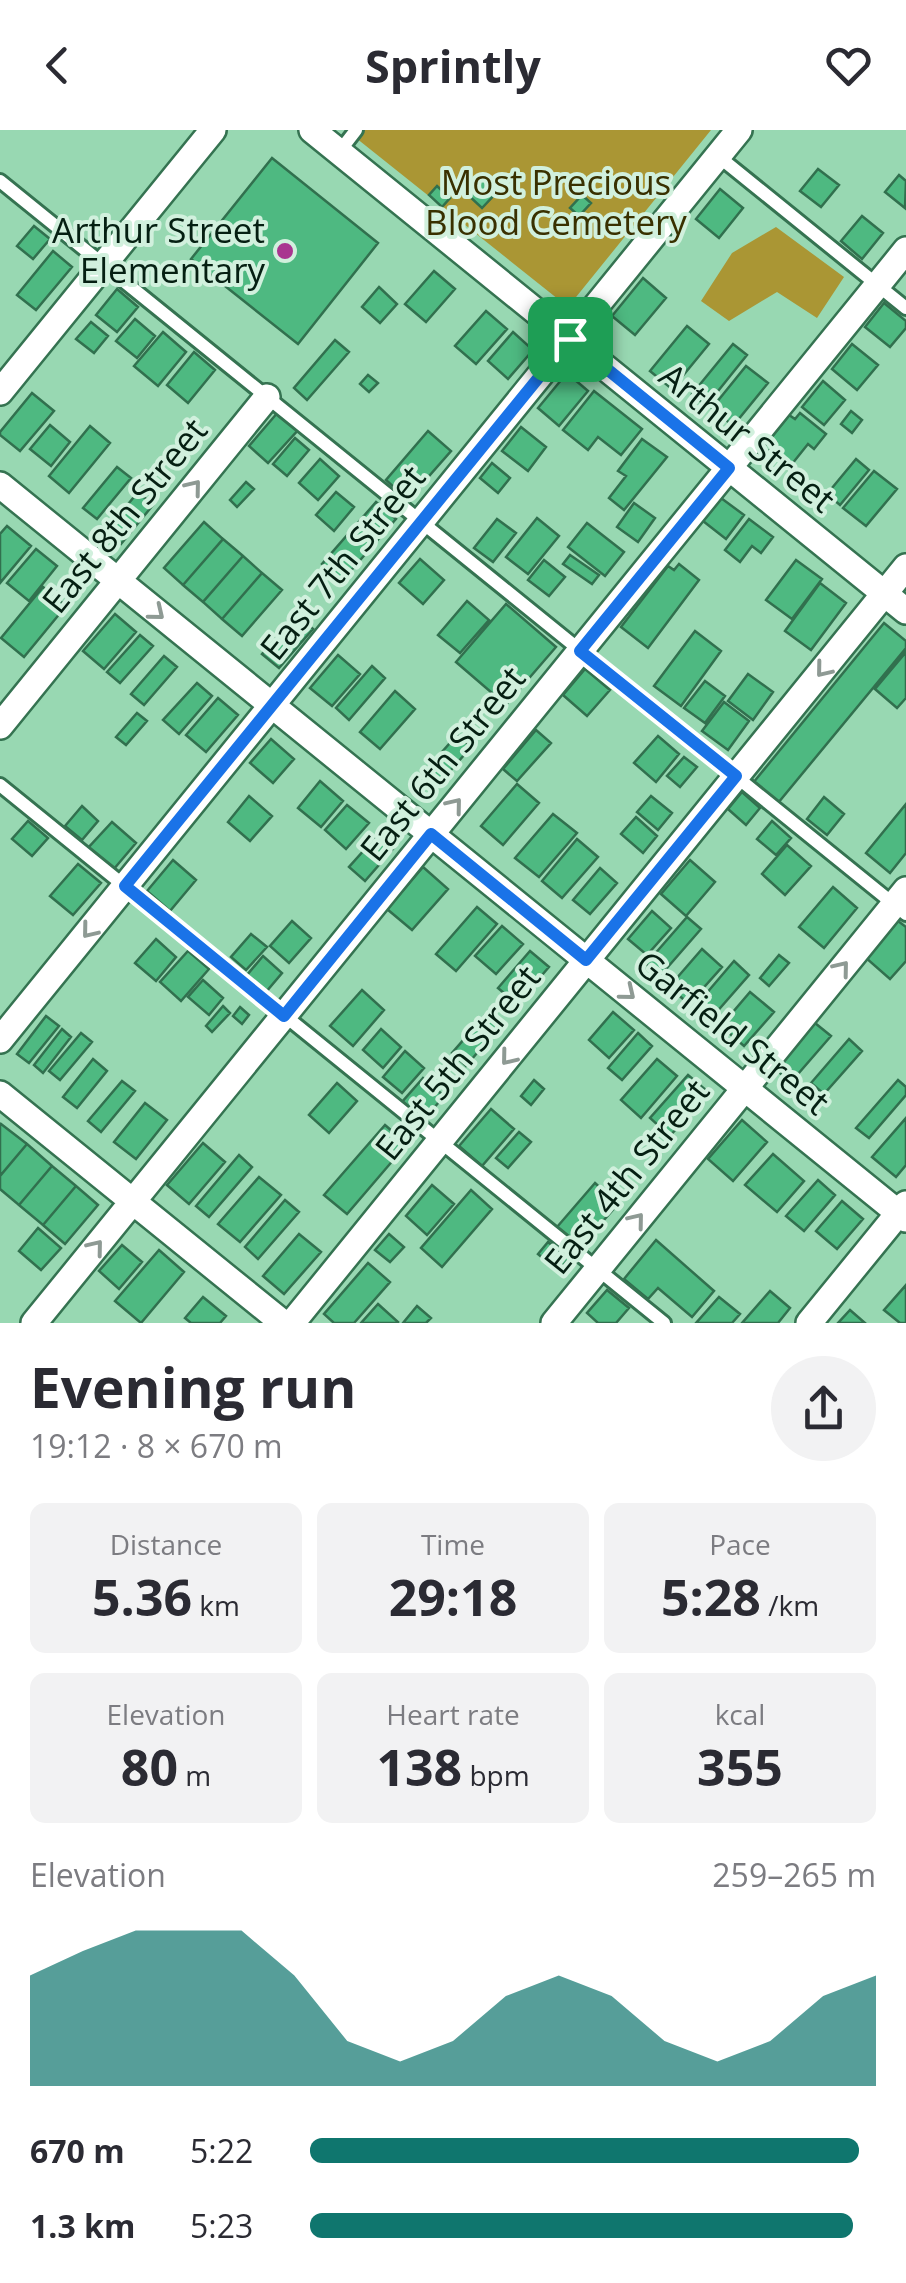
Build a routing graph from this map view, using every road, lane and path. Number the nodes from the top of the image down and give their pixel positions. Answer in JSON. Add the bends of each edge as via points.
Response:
{"nodes":[{"id":1,"x":213,"y":130,"type":"edge"},
{"id":2,"x":312,"y":130,"type":"edge"},
{"id":3,"x":356,"y":130,"type":"edge"},
{"id":4,"x":739,"y":130,"type":"edge"},
{"id":5,"x":339,"y":152,"type":"junction"},
{"id":6,"x":718,"y":156,"type":"junction"},
{"id":7,"x":0,"y":180,"type":"edge"},
{"id":8,"x":906,"y":250,"type":"edge"},
{"id":9,"x":104,"y":264,"type":"junction"},
{"id":10,"x":878,"y":285,"type":"junction"},
{"id":11,"x":906,"y":308,"type":"edge"},
{"id":12,"x":570,"y":339,"type":"junction"},
{"id":13,"x":0,"y":392,"type":"edge"},
{"id":14,"x":267,"y":397,"type":"junction"},
{"id":15,"x":729,"y":468,"type":"junction"},
{"id":16,"x":0,"y":485,"type":"edge"},
{"id":17,"x":421,"y":522,"type":"junction"},
{"id":18,"x":906,"y":568,"type":"edge"},
{"id":19,"x":118,"y":580,"type":"junction"},
{"id":20,"x":884,"y":594,"type":"junction"},
{"id":21,"x":906,"y":612,"type":"edge"},
{"id":22,"x":580,"y":651,"type":"junction"},
{"id":23,"x":272,"y":706,"type":"junction"},
{"id":24,"x":0,"y":726,"type":"edge"},
{"id":25,"x":736,"y":776,"type":"junction"},
{"id":26,"x":0,"y":786,"type":"edge"},
{"id":27,"x":431,"y":834,"type":"junction"},
{"id":28,"x":125,"y":886,"type":"junction"},
{"id":29,"x":902,"y":903,"type":"edge"},
{"id":30,"x":586,"y":960,"type":"junction"},
{"id":31,"x":284,"y":1016,"type":"junction"},
{"id":32,"x":0,"y":1040,"type":"edge"},
{"id":33,"x":745,"y":1088,"type":"junction"},
{"id":34,"x":0,"y":1094,"type":"edge"},
{"id":35,"x":440,"y":1142,"type":"junction"},
{"id":36,"x":133,"y":1202,"type":"junction"},
{"id":37,"x":903,"y":1212,"type":"edge"},
{"id":38,"x":598,"y":1270,"type":"junction"},
{"id":39,"x":34,"y":1323,"type":"edge"},
{"id":40,"x":283,"y":1323,"type":"edge"},
{"id":41,"x":292,"y":1323,"type":"edge"},
{"id":42,"x":554,"y":1323,"type":"edge"},
{"id":43,"x":664,"y":1323,"type":"edge"},
{"id":44,"x":809,"y":1323,"type":"edge"}],
"edges":[{"from":1,"to":9,"type":"street"},
{"from":2,"to":5,"type":"street","name":"Arthur Street"},
{"from":3,"to":5,"type":"lane"},
{"from":4,"to":6,"type":"street","name":"East 7th Street"},
{"from":5,"to":12,"type":"street","name":"Arthur Street"},
{"from":6,"to":10,"type":"lane"},
{"from":6,"to":12,"type":"street","name":"East 7th Street"},
{"from":7,"to":9,"type":"lane"},
{"from":8,"to":10,"type":"street","name":"East 6th Street"},
{"from":9,"to":13,"type":"street"},
{"from":9,"to":14,"type":"lane"},
{"from":10,"to":11,"type":"lane"},
{"from":10,"to":15,"type":"street","name":"East 6th Street"},
{"from":12,"to":15,"type":"street","name":"Arthur Street"},
{"from":12,"to":17,"type":"street","name":"East 7th Street"},
{"from":14,"to":17,"type":"lane"},
{"from":19,"to":14,"type":"street","name":"East 8th Street","one_way":true},
{"from":15,"to":20,"type":"street","name":"Arthur Street"},
{"from":15,"to":22,"type":"street","name":"East 6th Street"},
{"from":16,"to":19,"type":"street","name":"Garfield Street"},
{"from":17,"to":22,"type":"lane"},
{"from":17,"to":23,"type":"street","name":"East 7th Street"},
{"from":18,"to":20,"type":"street","name":"East 5th Street"},
{"from":19,"to":23,"type":"street","name":"Garfield Street","one_way":true},
{"from":19,"to":24,"type":"street","name":"East 8th Street"},
{"from":20,"to":21,"type":"street","name":"Arthur Street"},
{"from":20,"to":25,"type":"street","name":"East 5th Street","one_way":true},
{"from":22,"to":25,"type":"lane"},
{"from":27,"to":22,"type":"street","name":"East 6th Street","one_way":true},
{"from":23,"to":27,"type":"street","name":"Garfield Street"},
{"from":23,"to":28,"type":"street","name":"East 7th Street"},
{"from":25,"to":29,"type":"lane"},
{"from":25,"to":30,"type":"street","name":"East 5th Street"},
{"from":26,"to":28,"type":"lane"},
{"from":27,"to":30,"type":"street","name":"Garfield Street"},
{"from":27,"to":31,"type":"street","name":"East 6th Street"},
{"from":28,"to":31,"type":"lane"},
{"from":28,"to":32,"type":"street","name":"East 7th Street","one_way":true},
{"from":33,"to":29,"type":"street","name":"East 4th Street","one_way":true},
{"from":30,"to":33,"type":"street","name":"Garfield Street","one_way":true},
{"from":30,"to":35,"type":"street","name":"East 5th Street","one_way":true},
{"from":31,"to":35,"type":"lane"},
{"from":31,"to":36,"type":"street","name":"East 6th Street"},
{"from":33,"to":37,"type":"street","name":"Garfield Street"},
{"from":38,"to":33,"type":"street","name":"East 4th Street","one_way":true},
{"from":34,"to":36,"type":"street"},
{"from":35,"to":38,"type":"lane"},
{"from":35,"to":41,"type":"street","name":"East 5th Street"},
{"from":39,"to":36,"type":"street","name":"East 6th Street","one_way":true},
{"from":36,"to":40,"type":"street"},
{"from":37,"to":44,"type":"street"},
{"from":38,"to":42,"type":"street","name":"East 4th Street"},
{"from":38,"to":43,"type":"lane"}]}
